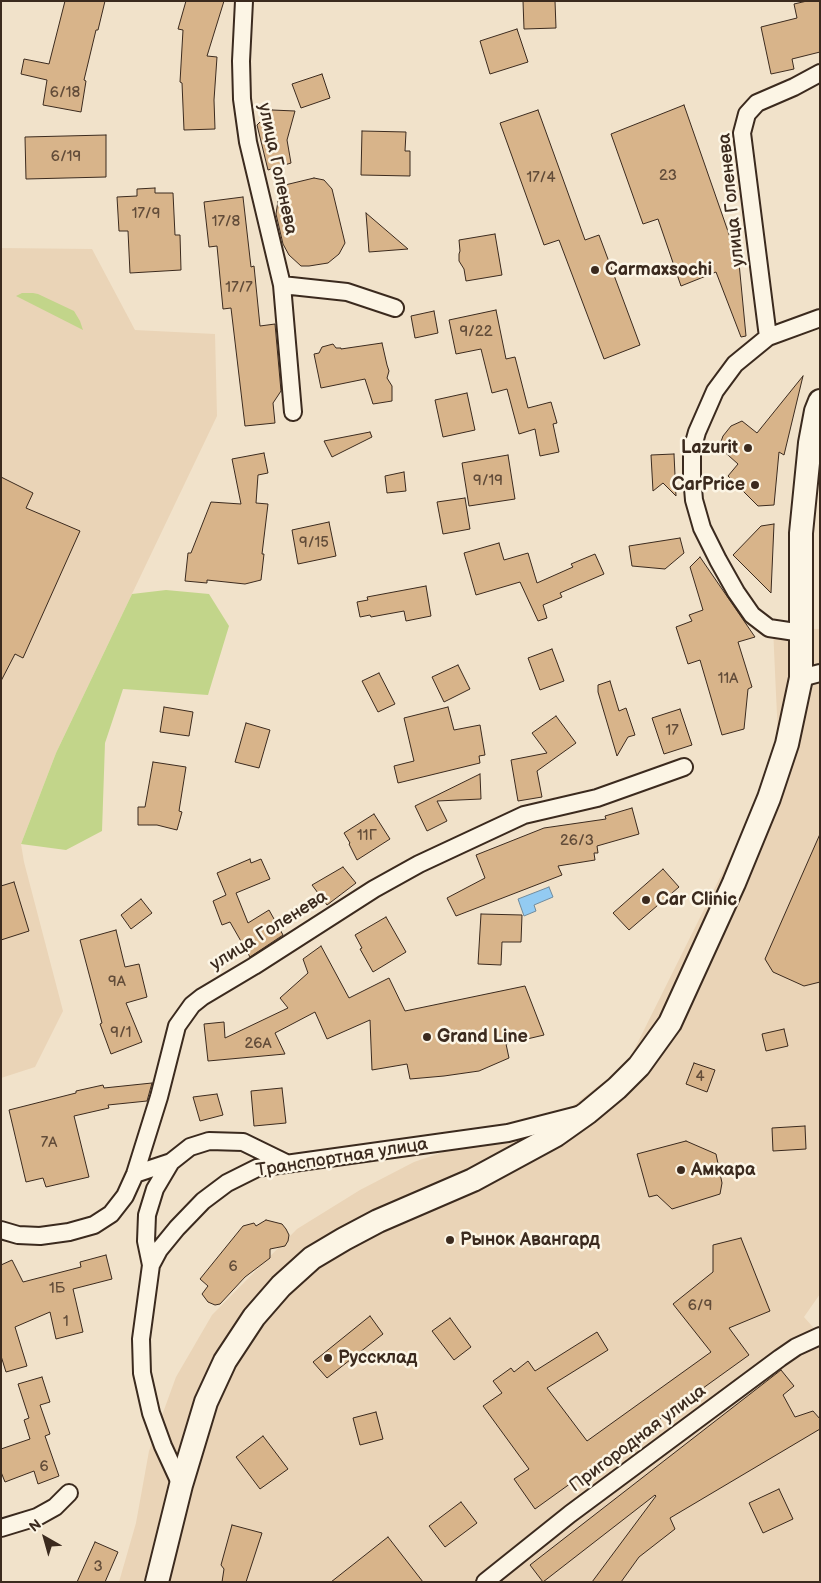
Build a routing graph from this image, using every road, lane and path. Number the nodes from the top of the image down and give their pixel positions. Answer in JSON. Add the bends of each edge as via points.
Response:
{"nodes":[{"id":1,"x":244,"y":1,"type":"edge"},
{"id":2,"x":820,"y":73,"type":"edge"},
{"id":3,"x":282,"y":285,"type":"junction"},
{"id":4,"x":395,"y":308,"type":"dead end"},
{"id":5,"x":820,"y":318,"type":"edge"},
{"id":6,"x":768,"y":337,"type":"junction"},
{"id":7,"x":820,"y":401,"type":"edge"},
{"id":8,"x":293,"y":412,"type":"dead end"},
{"id":9,"x":802,"y":633,"type":"junction"},
{"id":10,"x":810,"y":676,"type":"edge"},
{"id":11,"x":684,"y":767,"type":"dead end"},
{"id":12,"x":587,"y":1113,"type":"junction"},
{"id":13,"x":170,"y":1162,"type":"junction"},
{"id":14,"x":286,"y":1164,"type":"junction"},
{"id":15,"x":134,"y":1174,"type":"junction"},
{"id":16,"x":1,"y":1230,"type":"edge"},
{"id":17,"x":151,"y":1265,"type":"junction"},
{"id":18,"x":820,"y":1336,"type":"edge"},
{"id":19,"x":181,"y":1484,"type":"junction"},
{"id":20,"x":70,"y":1493,"type":"dead end"},
{"id":21,"x":1,"y":1528,"type":"edge"},
{"id":22,"x":157,"y":1582,"type":"edge"},
{"id":23,"x":485,"y":1582,"type":"edge"}],
"edges":[{"from":1,"to":3,"type":"street","name":"улица Голенева","via":[[242,100],[248,142]]},
{"from":2,"to":6,"type":"street","name":"улица Голенева","via":[[757,102],[747,114],[742,133]]},
{"from":3,"to":4,"type":"street","via":[[347,292]]},
{"from":3,"to":8,"type":"street","name":"улица Голенева"},
{"from":5,"to":6,"type":"street"},
{"from":6,"to":9,"type":"street","via":[[735,364],[704,413],[692,450],[694,500],[702,528],[718,560],[752,615],[769,628]]},
{"from":7,"to":9,"type":"main road","name":"Транспортная улица","via":[[810,444],[801,534]]},
{"from":9,"to":10,"type":"main road","name":"Транспортная улица"},
{"from":10,"to":12,"type":"main road","name":"Транспортная улица","via":[[769,798],[670,1023],[639,1066]]},
{"from":11,"to":15,"type":"street","name":"улица Голенева","via":[[597,798],[524,816],[419,864],[192,1004],[177,1026],[159,1098]]},
{"from":12,"to":14,"type":"street","name":"Транспортная улица","via":[[508,1133]]},
{"from":12,"to":19,"type":"main road","name":"Транспортная улица","via":[[556,1135],[481,1176],[344,1239],[312,1258],[281,1286],[254,1316],[225,1361],[206,1402]]},
{"from":13,"to":14,"type":"street","via":[[190,1148],[209,1141],[243,1142]]},
{"from":13,"to":15,"type":"street"},
{"from":13,"to":17,"type":"street","via":[[155,1188],[147,1215],[146,1241]]},
{"from":14,"to":17,"type":"street","name":"Транспортная улица","via":[[257,1168],[227,1183],[202,1201],[159,1250]]},
{"from":15,"to":16,"type":"street","name":"улица Голенева","via":[[126,1196],[111,1214],[94,1225],[40,1236]]},
{"from":17,"to":19,"type":"street","name":"Транспортная улица","via":[[141,1339],[142,1373],[154,1421]]},
{"from":18,"to":23,"type":"street","name":"Пригородная улица","via":[[780,1358],[570,1514]]},
{"from":19,"to":22,"type":"main road","name":"Транспортная улица"},
{"from":20,"to":21,"type":"street","via":[[37,1517]]}]}
